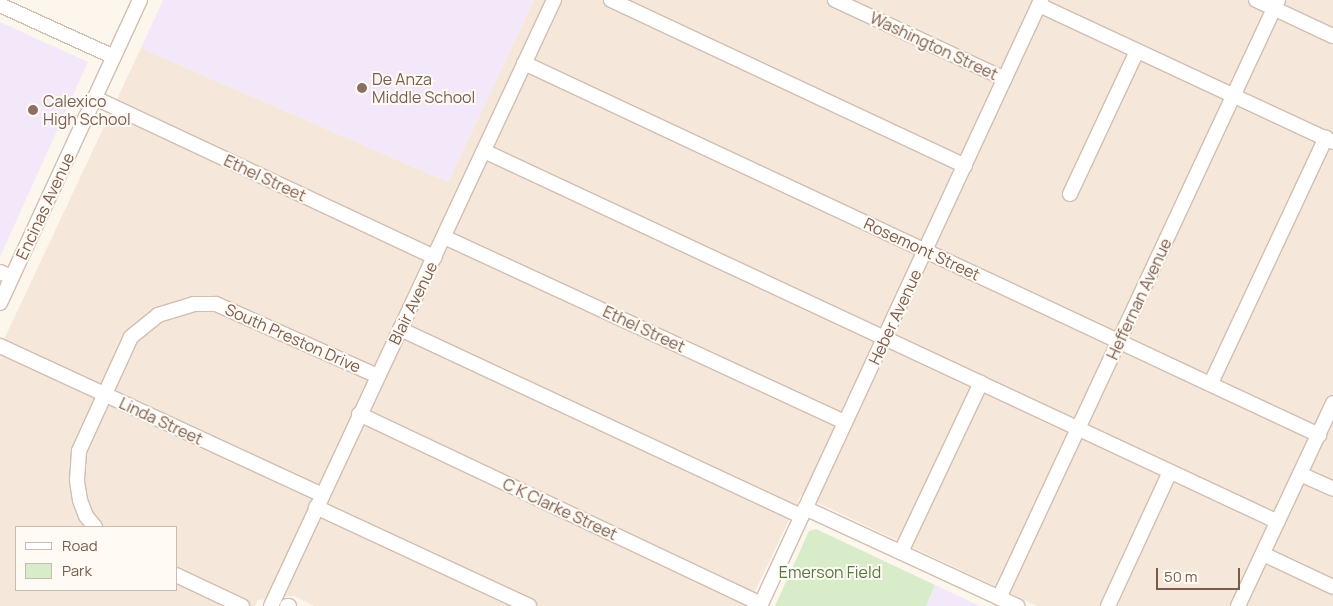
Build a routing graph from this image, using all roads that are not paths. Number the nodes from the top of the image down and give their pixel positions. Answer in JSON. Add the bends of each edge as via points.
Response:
{"nodes":[{"id":1,"x":140,"y":0,"type":"edge"},
{"id":2,"x":554,"y":0,"type":"edge"},
{"id":3,"x":611,"y":0,"type":"edge"},
{"id":4,"x":835,"y":0,"type":"edge"},
{"id":5,"x":1256,"y":0,"type":"edge"},
{"id":6,"x":1040,"y":3,"type":"edge"},
{"id":7,"x":1276,"y":4,"type":"edge"},
{"id":8,"x":0,"y":5,"type":"edge"},
{"id":9,"x":1333,"y":36,"type":"edge"},
{"id":10,"x":1137,"y":50,"type":"junction"},
{"id":11,"x":114,"y":57,"type":"junction"},
{"id":12,"x":524,"y":63,"type":"junction"},
{"id":13,"x":1005,"y":79,"type":"junction"},
{"id":14,"x":1234,"y":96,"type":"junction"},
{"id":15,"x":95,"y":98,"type":"junction"},
{"id":16,"x":1329,"y":140,"type":"edge"},
{"id":17,"x":484,"y":151,"type":"junction"},
{"id":18,"x":965,"y":166,"type":"junction"},
{"id":19,"x":1070,"y":194,"type":"dead end"},
{"id":20,"x":444,"y":237,"type":"junction"},
{"id":21,"x":926,"y":251,"type":"junction"},
{"id":22,"x":435,"y":258,"type":"junction"},
{"id":23,"x":6,"y":275,"type":"edge"},
{"id":24,"x":0,"y":303,"type":"edge"},
{"id":25,"x":400,"y":329,"type":"junction"},
{"id":26,"x":884,"y":338,"type":"junction"},
{"id":27,"x":1120,"y":340,"type":"junction"},
{"id":28,"x":0,"y":346,"type":"edge"},
{"id":29,"x":378,"y":376,"type":"junction"},
{"id":30,"x":981,"y":383,"type":"junction"},
{"id":31,"x":1211,"y":383,"type":"junction"},
{"id":32,"x":104,"y":394,"type":"junction"},
{"id":33,"x":1333,"y":403,"type":"edge"},
{"id":34,"x":359,"y":414,"type":"junction"},
{"id":35,"x":845,"y":422,"type":"junction"},
{"id":36,"x":1078,"y":429,"type":"junction"},
{"id":37,"x":1319,"y":435,"type":"junction"},
{"id":38,"x":1170,"y":472,"type":"junction"},
{"id":39,"x":1300,"y":474,"type":"junction"},
{"id":40,"x":1333,"y":490,"type":"edge"},
{"id":41,"x":319,"y":501,"type":"junction"},
{"id":42,"x":803,"y":512,"type":"junction"},
{"id":43,"x":1278,"y":522,"type":"junction"},
{"id":44,"x":94,"y":526,"type":"edge"},
{"id":45,"x":901,"y":552,"type":"junction"},
{"id":46,"x":1263,"y":554,"type":"junction"},
{"id":47,"x":178,"y":576,"type":"edge"},
{"id":48,"x":1333,"y":587,"type":"edge"},
{"id":49,"x":999,"y":598,"type":"junction"},
{"id":50,"x":760,"y":605,"type":"edge"},
{"id":51,"x":242,"y":606,"type":"edge"},
{"id":52,"x":271,"y":606,"type":"edge"},
{"id":53,"x":529,"y":606,"type":"edge"},
{"id":54,"x":1017,"y":606,"type":"edge"},
{"id":55,"x":1108,"y":606,"type":"edge"},
{"id":56,"x":1238,"y":606,"type":"edge"}],
"edges":[{"from":1,"to":11,"type":"street","name":"Encinas Avenue"},
{"from":2,"to":12,"type":"street","name":"Blair Avenue"},
{"from":3,"to":18,"type":"street"},
{"from":4,"to":13,"type":"street","name":"Washington Street"},
{"from":5,"to":7,"type":"street"},
{"from":6,"to":10,"type":"street"},
{"from":6,"to":13,"type":"street","name":"Heber Avenue"},
{"from":7,"to":9,"type":"street"},
{"from":7,"to":14,"type":"street","name":"Heffernan Avenue"},
{"from":8,"to":11,"type":"street"},
{"from":10,"to":14,"type":"street"},
{"from":10,"to":19,"type":"street"},
{"from":11,"to":15,"type":"street","name":"Encinas Avenue"},
{"from":12,"to":17,"type":"street","name":"Blair Avenue"},
{"from":12,"to":21,"type":"street","name":"Rosemont Street"},
{"from":13,"to":18,"type":"street","name":"Heber Avenue"},
{"from":14,"to":16,"type":"street"},
{"from":14,"to":27,"type":"street","name":"Heffernan Avenue"},
{"from":15,"to":22,"type":"street","name":"Ethel Street"},
{"from":15,"to":23,"type":"street","name":"Encinas Avenue"},
{"from":16,"to":31,"type":"street"},
{"from":17,"to":20,"type":"street","name":"Blair Avenue"},
{"from":17,"to":26,"type":"street"},
{"from":18,"to":21,"type":"street","name":"Heber Avenue"},
{"from":20,"to":22,"type":"street","name":"Blair Avenue"},
{"from":20,"to":35,"type":"street","name":"Ethel Street"},
{"from":21,"to":26,"type":"street","name":"Heber Avenue"},
{"from":21,"to":27,"type":"street","name":"Rosemont Street"},
{"from":22,"to":25,"type":"street","name":"Blair Avenue"},
{"from":23,"to":24,"type":"street","name":"Encinas Avenue"},
{"from":25,"to":29,"type":"street","name":"Blair Avenue"},
{"from":25,"to":42,"type":"street"},
{"from":26,"to":30,"type":"street"},
{"from":26,"to":35,"type":"street","name":"Heber Avenue"},
{"from":27,"to":31,"type":"street","name":"Rosemont Street"},
{"from":27,"to":36,"type":"street","name":"Heffernan Avenue"},
{"from":28,"to":32,"type":"street","name":"Linda Street"},
{"from":29,"to":32,"type":"street","name":"South Preston Drive","via":[[238,312],[216,304],[193,304],[173,308],[140,327],[131,337]]},
{"from":29,"to":34,"type":"street","name":"Blair Avenue"},
{"from":30,"to":36,"type":"street"},
{"from":30,"to":45,"type":"street"},
{"from":31,"to":37,"type":"street","name":"Rosemont Street"},
{"from":32,"to":41,"type":"street","name":"Linda Street"},
{"from":32,"to":44,"type":"street","name":"South Preston Drive","via":[[85,435],[77,466],[80,500]]},
{"from":33,"to":37,"type":"street"},
{"from":34,"to":41,"type":"street","name":"Blair Avenue"},
{"from":34,"to":50,"type":"street","name":"C K Clarke Street"},
{"from":35,"to":42,"type":"street","name":"Heber Avenue"},
{"from":36,"to":38,"type":"street"},
{"from":36,"to":49,"type":"street","name":"Heffernan Avenue"},
{"from":37,"to":39,"type":"street"},
{"from":38,"to":43,"type":"street"},
{"from":38,"to":55,"type":"street"},
{"from":39,"to":40,"type":"street"},
{"from":39,"to":43,"type":"street"},
{"from":41,"to":52,"type":"street","name":"Blair Avenue"},
{"from":41,"to":53,"type":"street","name":"Linda Street"},
{"from":42,"to":45,"type":"street"},
{"from":42,"to":50,"type":"street","name":"Heber Avenue"},
{"from":43,"to":46,"type":"street"},
{"from":45,"to":49,"type":"street"},
{"from":46,"to":48,"type":"street"},
{"from":46,"to":56,"type":"street"},
{"from":47,"to":51,"type":"street"},
{"from":49,"to":54,"type":"street"}]}
